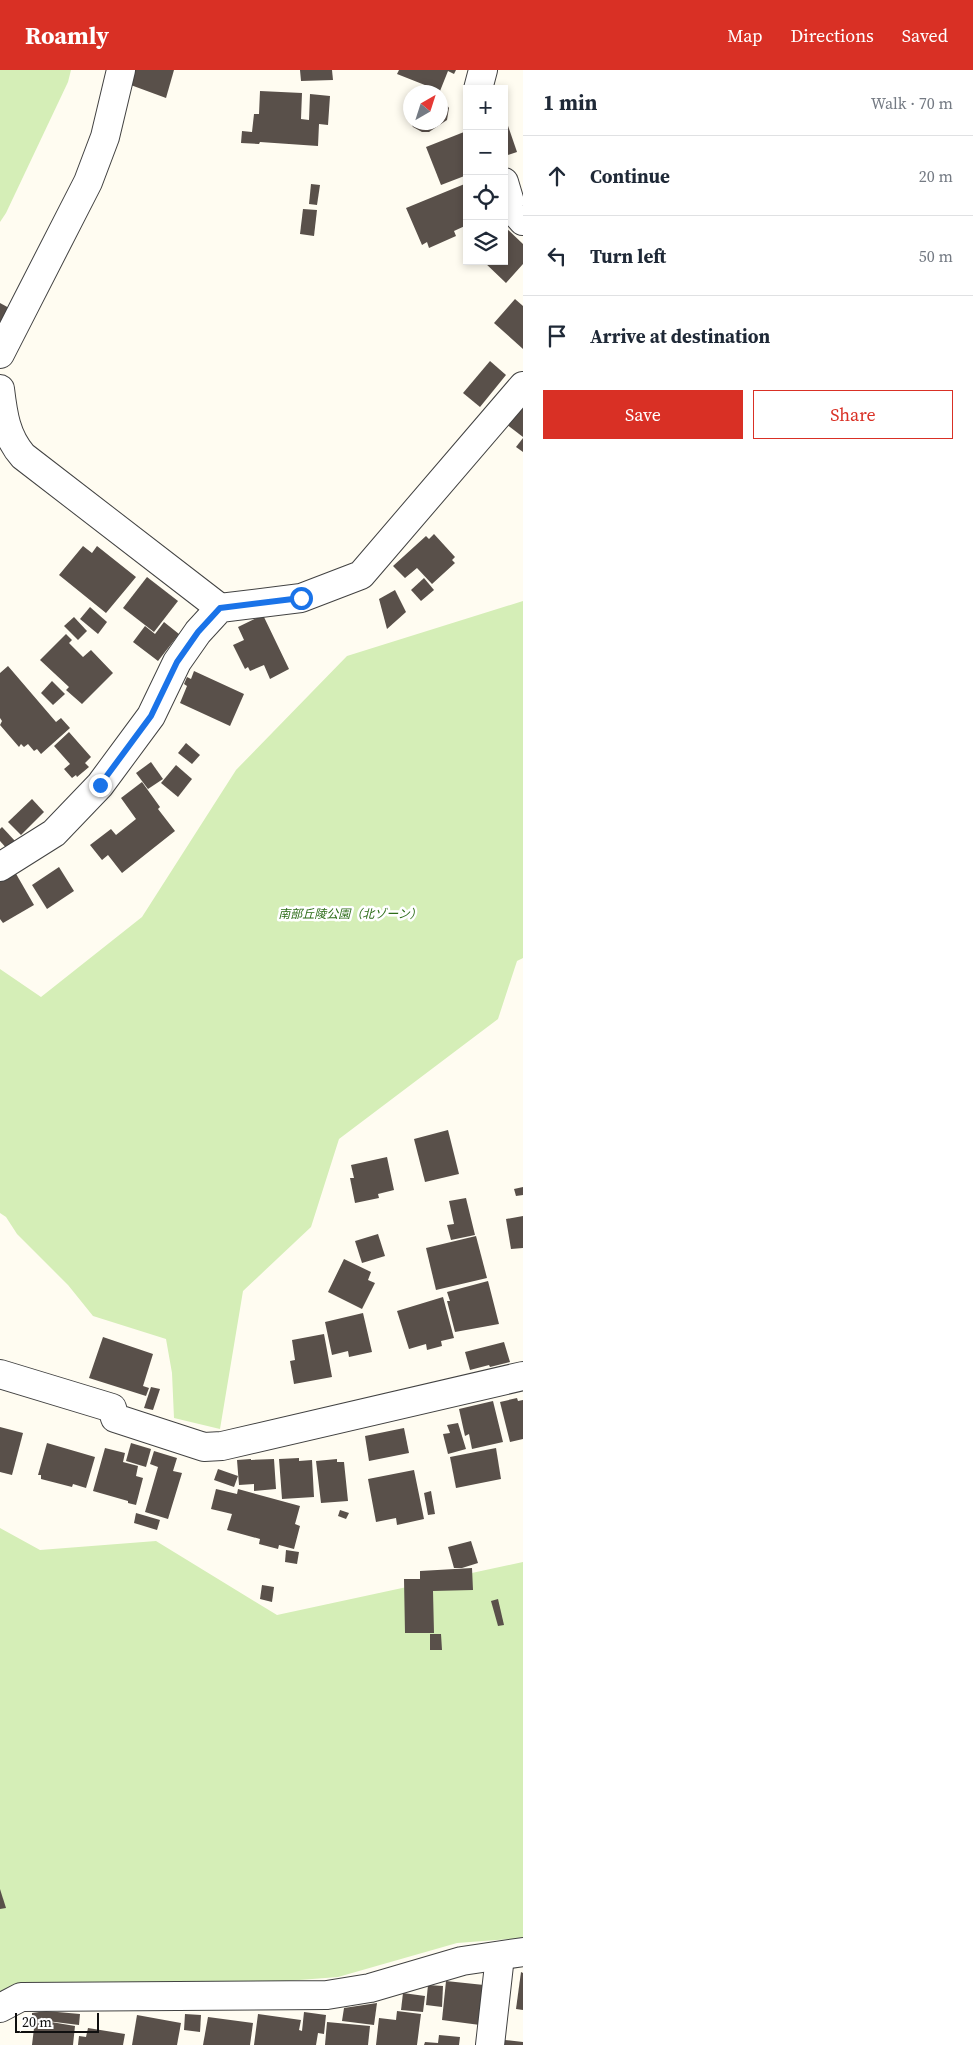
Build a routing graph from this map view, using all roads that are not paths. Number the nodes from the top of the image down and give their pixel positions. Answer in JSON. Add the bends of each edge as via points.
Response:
{"nodes":[{"id":1,"x":121,"y":70,"type":"edge"},
{"id":2,"x":482,"y":70,"type":"edge"},
{"id":3,"x":479,"y":85,"type":"edge"},
{"id":4,"x":508,"y":196,"type":"edge"},
{"id":5,"x":523,"y":221,"type":"edge"},
{"id":6,"x":0,"y":354,"type":"edge"},
{"id":7,"x":523,"y":386,"type":"edge"},
{"id":8,"x":0,"y":389,"type":"edge"},
{"id":9,"x":220,"y":608,"type":"junction"},
{"id":10,"x":0,"y":867,"type":"edge"},
{"id":11,"x":0,"y":1374,"type":"edge"},
{"id":12,"x":523,"y":1376,"type":"edge"},
{"id":13,"x":512,"y":1954,"type":"edge"},
{"id":14,"x":0,"y":2008,"type":"edge"},
{"id":15,"x":490,"y":2045,"type":"edge"}],
"edges":[{"from":1,"to":6,"type":"street","via":[[105,137],[88,182]]},
{"from":2,"to":3,"type":"street"},
{"from":4,"to":5,"type":"street","via":[[512,209]]},
{"from":7,"to":9,"type":"street","via":[[361,575],[301,598]]},
{"from":8,"to":9,"type":"street","via":[[8,434],[23,456]]},
{"from":9,"to":10,"type":"street","via":[[177,662],[151,716],[100,785],[54,833]]},
{"from":11,"to":12,"type":"street","via":[[112,1408],[115,1418],[204,1446],[222,1446]]},
{"from":13,"to":14,"type":"street","via":[[462,1961],[370,1988],[327,1995],[21,1997]]},
{"from":13,"to":15,"type":"street"}]}
